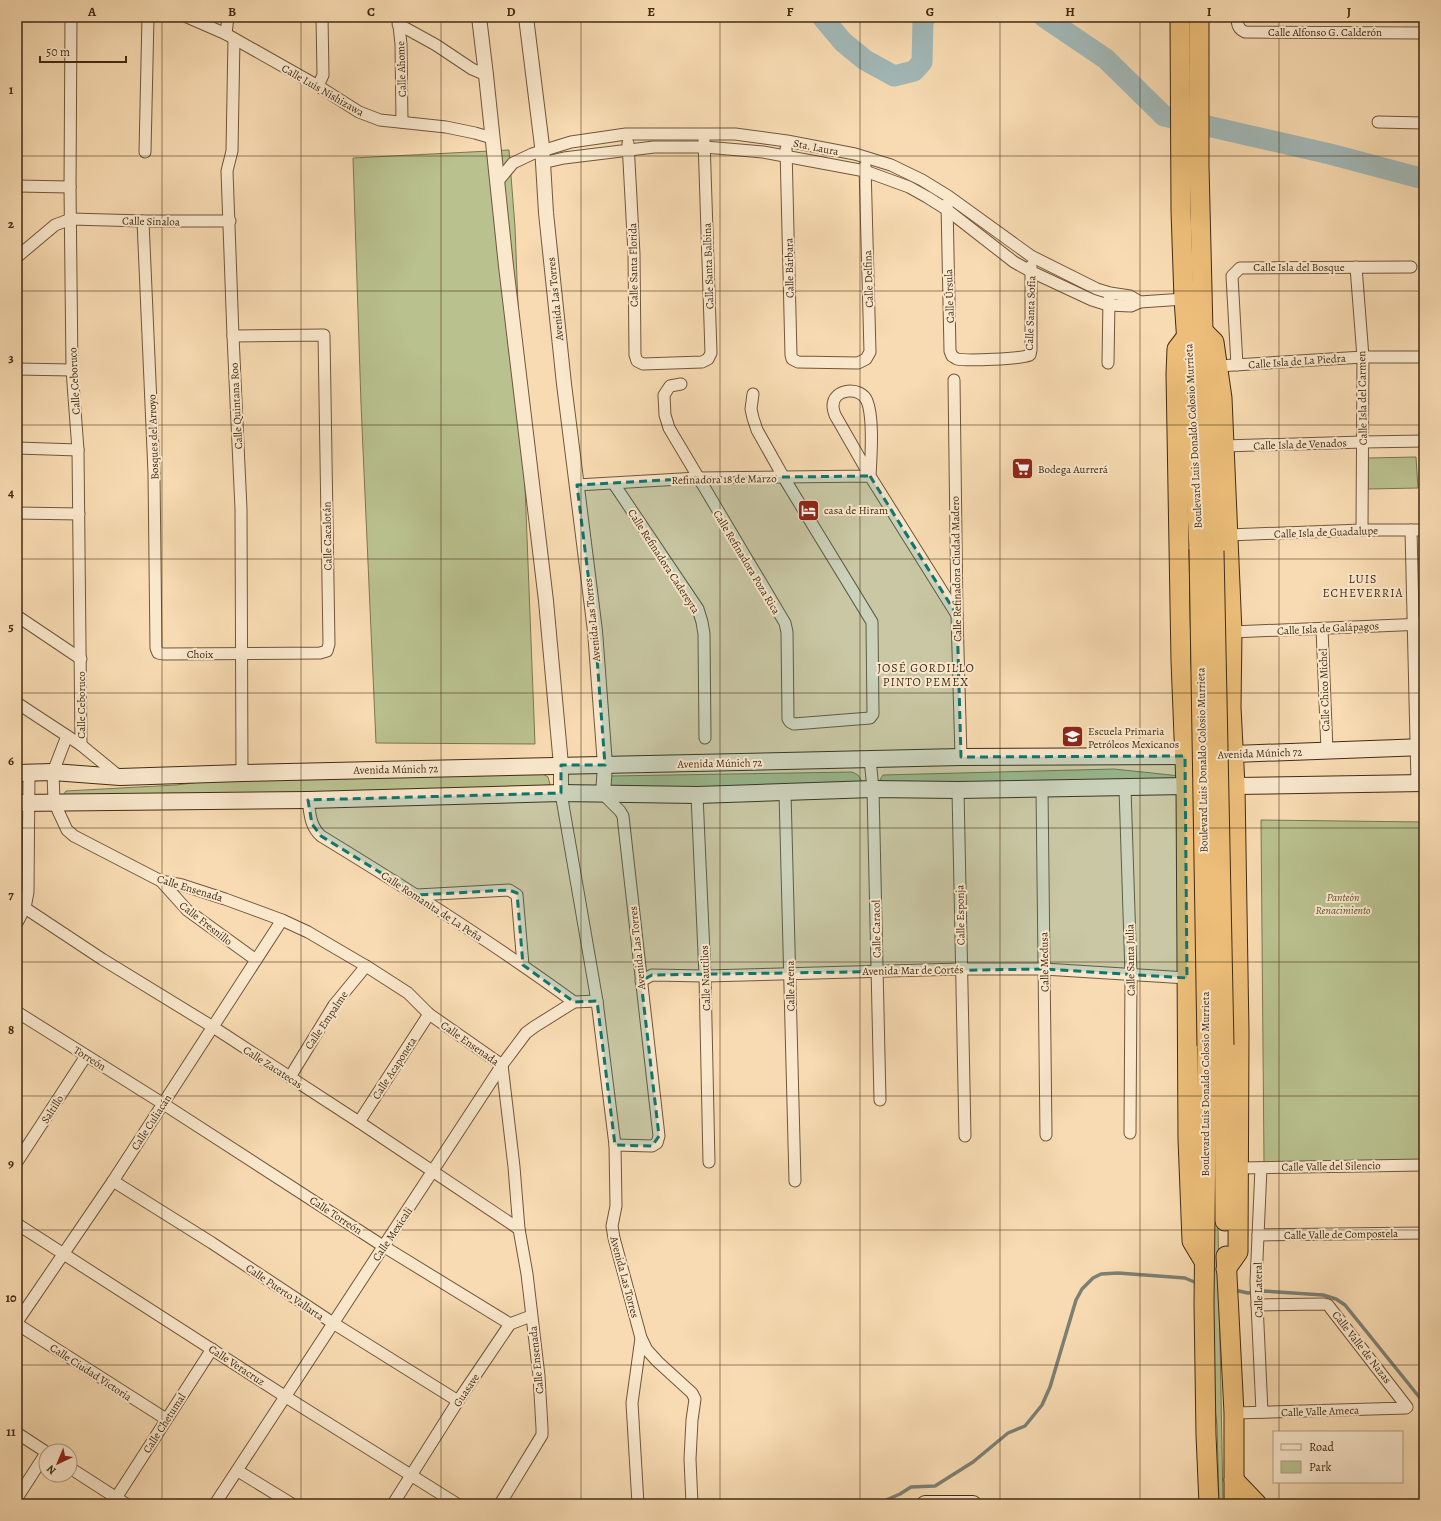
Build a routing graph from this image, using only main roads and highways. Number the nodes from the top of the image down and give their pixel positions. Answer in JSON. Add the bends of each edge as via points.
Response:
{"nodes":[{"id":1,"x":1180,"y":17,"type":"edge"},
{"id":2,"x":1199,"y":17,"type":"edge"},
{"id":3,"x":1204,"y":17,"type":"edge"},
{"id":4,"x":1200,"y":42,"type":"junction"},
{"id":5,"x":1195,"y":334,"type":"junction"},
{"id":6,"x":1183,"y":702,"type":"junction"},
{"id":7,"x":1231,"y":707,"type":"junction"},
{"id":8,"x":1420,"y":747,"type":"edge"},
{"id":9,"x":1234,"y":754,"type":"junction"},
{"id":10,"x":1185,"y":756,"type":"junction"},
{"id":11,"x":23,"y":773,"type":"edge"},
{"id":12,"x":1421,"y":783,"type":"edge"},
{"id":13,"x":1186,"y":786,"type":"junction"},
{"id":14,"x":1235,"y":786,"type":"junction"},
{"id":15,"x":23,"y":803,"type":"edge"},
{"id":16,"x":1187,"y":852,"type":"junction"},
{"id":17,"x":1236,"y":857,"type":"junction"},
{"id":18,"x":1215,"y":1046,"type":"junction"},
{"id":19,"x":1204,"y":1268,"type":"junction"},
{"id":20,"x":1227,"y":1274,"type":"junction"},
{"id":21,"x":1234,"y":1480,"type":"junction"},
{"id":22,"x":925,"y":1504,"type":"edge"},
{"id":23,"x":973,"y":1504,"type":"edge"},
{"id":24,"x":1209,"y":1504,"type":"edge"},
{"id":25,"x":1234,"y":1504,"type":"edge"},
{"id":26,"x":1257,"y":1504,"type":"edge"}],
"edges":[{"from":1,"to":5,"type":"highway","name":"Boulevard Luis Donaldo Colosio Murrieta","via":[[1184,298]]},
{"from":2,"to":4,"type":"highway","name":"Boulevard Luis Donaldo Colosio Murrieta"},
{"from":3,"to":4,"type":"highway"},
{"from":4,"to":5,"type":"highway","name":"Boulevard Luis Donaldo Colosio Murrieta","via":[[1200,165]]},
{"from":5,"to":6,"type":"highway","via":[[1177,350],[1176,374]]},
{"from":5,"to":7,"type":"highway","via":[[1214,342],[1218,366],[1232,632]]},
{"from":5,"to":18,"type":"highway","name":"Boulevard Luis Donaldo Colosio Murrieta","bridge":true,"via":[[1206,550]]},
{"from":6,"to":7,"type":"highway","via":[[1194,720],[1206,724],[1213,724],[1222,719]]},
{"from":6,"to":10,"type":"highway"},
{"from":7,"to":9,"type":"highway"},
{"from":8,"to":9,"type":"main road","name":"Avenida Múnich 72"},
{"from":9,"to":10,"type":"highway","name":"Avenida Múnich 72"},
{"from":9,"to":14,"type":"highway"},
{"from":10,"to":11,"type":"main road","name":"Avenida Múnich 72","via":[[961,757],[120,777],[53,772]]},
{"from":10,"to":13,"type":"highway"},
{"from":12,"to":14,"type":"main road"},
{"from":13,"to":14,"type":"highway"},
{"from":13,"to":15,"type":"main road","via":[[697,795],[561,793],[308,800]]},
{"from":13,"to":16,"type":"highway"},
{"from":14,"to":17,"type":"highway"},
{"from":16,"to":17,"type":"highway","via":[[1198,839],[1212,836],[1232,848]]},
{"from":16,"to":19,"type":"highway","via":[[1188,1139],[1192,1240]]},
{"from":17,"to":20,"type":"highway","via":[[1239,1034],[1238,1252]]},
{"from":18,"to":19,"type":"highway","name":"Boulevard Luis Donaldo Colosio Murrieta"},
{"from":18,"to":20,"type":"highway","name":"Boulevard Luis Donaldo Colosio Murrieta","via":[[1224,1162]]},
{"from":19,"to":24,"type":"highway","name":"Boulevard Luis Donaldo Colosio Murrieta"},
{"from":20,"to":21,"type":"highway","name":"Boulevard Luis Donaldo Colosio Murrieta","via":[[1234,1413]]},
{"from":21,"to":25,"type":"highway","name":"Boulevard Luis Donaldo Colosio Murrieta"},
{"from":21,"to":26,"type":"highway"},
{"from":22,"to":23,"type":"main road"}]}
